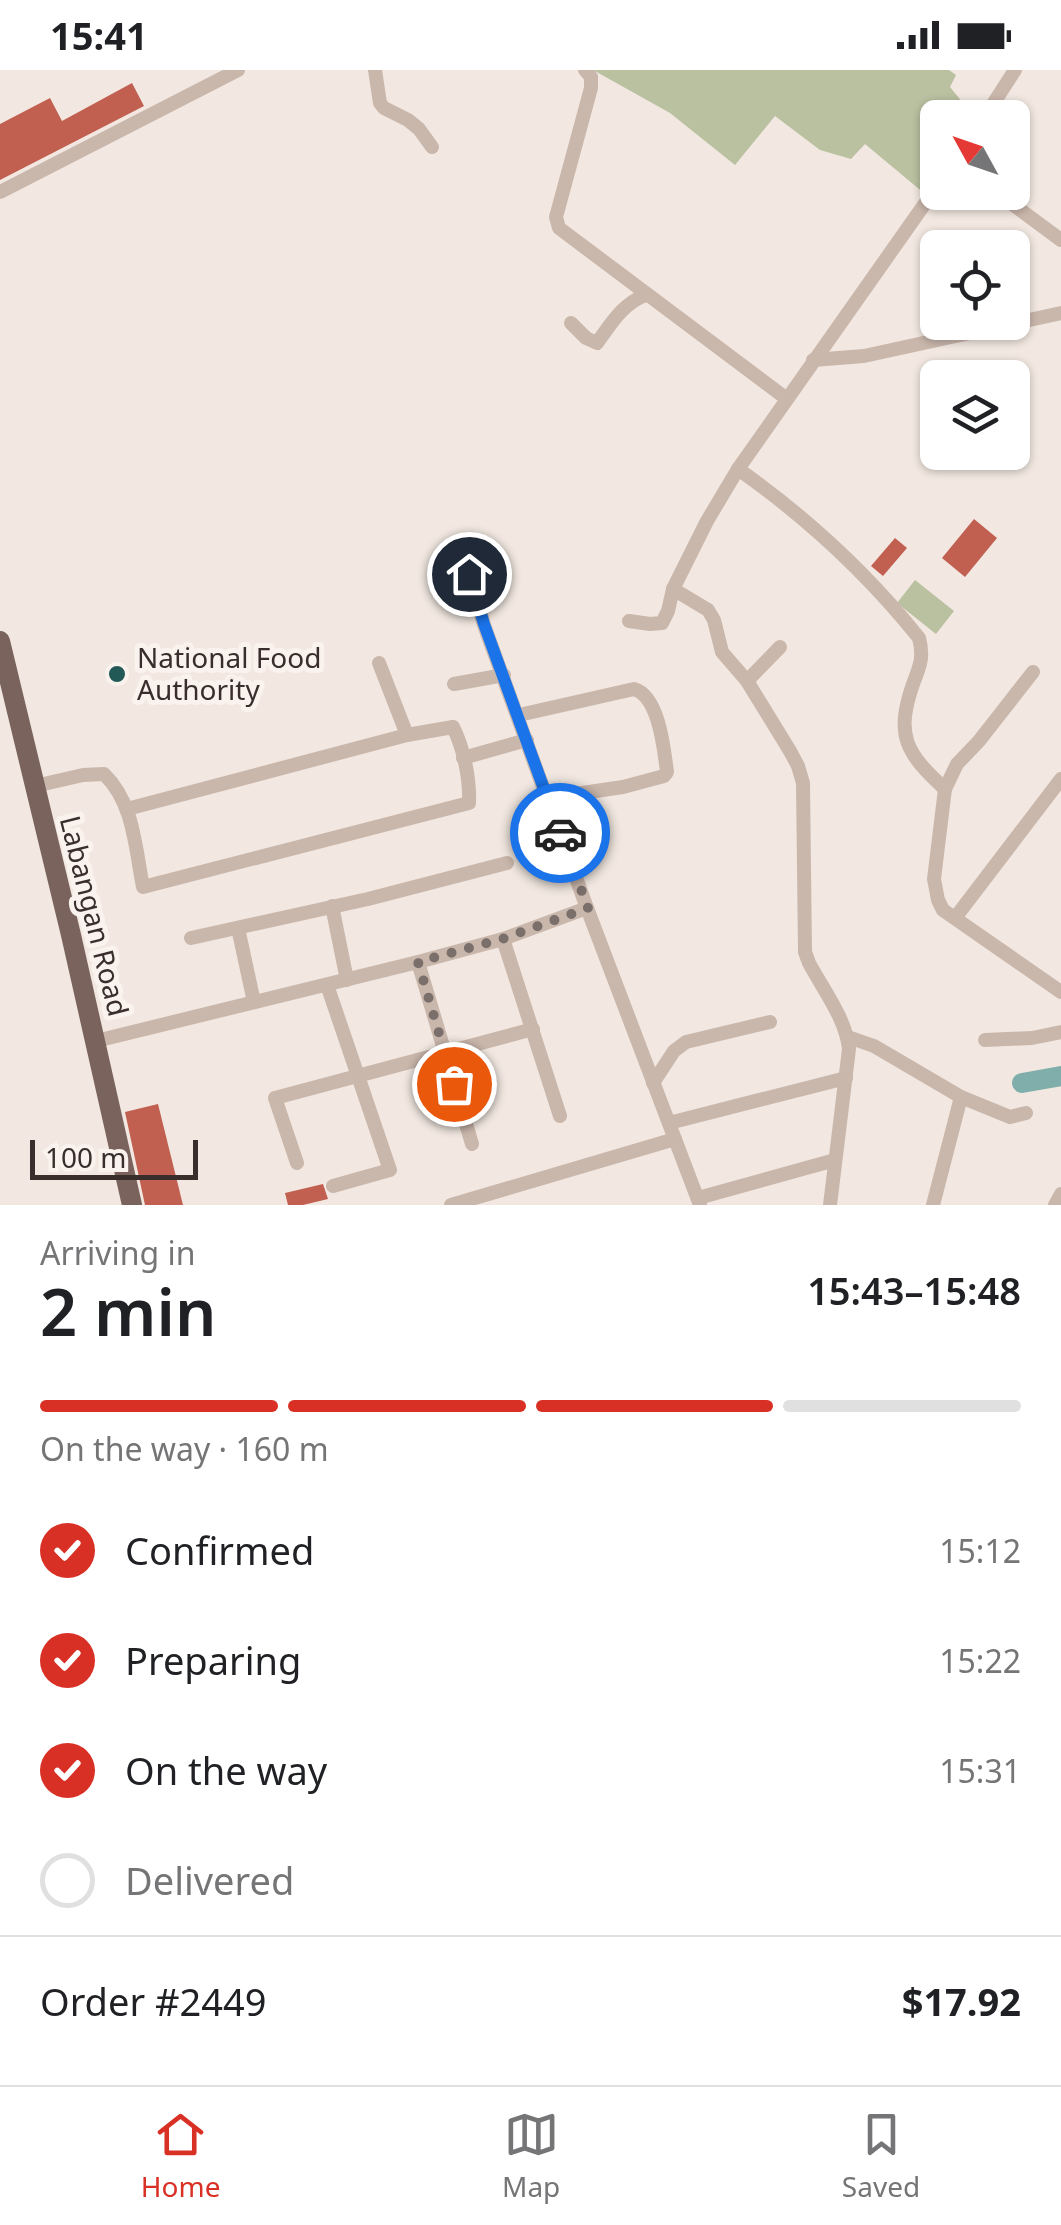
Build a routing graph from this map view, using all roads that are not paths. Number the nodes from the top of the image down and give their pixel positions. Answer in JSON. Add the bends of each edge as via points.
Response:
{"nodes":[{"id":1,"x":238,"y":70,"type":"edge"},
{"id":2,"x":375,"y":70,"type":"edge"},
{"id":3,"x":585,"y":70,"type":"edge"},
{"id":4,"x":1015,"y":70,"type":"edge"},
{"id":5,"x":996,"y":100,"type":"edge"},
{"id":6,"x":432,"y":148,"type":"dead end"},
{"id":7,"x":0,"y":192,"type":"edge"},
{"id":8,"x":920,"y":210,"type":"edge"},
{"id":9,"x":1020,"y":210,"type":"edge"},
{"id":10,"x":1061,"y":240,"type":"edge"},
{"id":11,"x":646,"y":294,"type":"junction"},
{"id":12,"x":1061,"y":314,"type":"edge"},
{"id":13,"x":571,"y":323,"type":"dead end"},
{"id":14,"x":813,"y":360,"type":"junction"},
{"id":15,"x":786,"y":399,"type":"junction"},
{"id":16,"x":738,"y":470,"type":"junction"},
{"id":17,"x":469,"y":574,"type":"dead end"},
{"id":18,"x":672,"y":589,"type":"junction"},
{"id":19,"x":629,"y":620,"type":"dead end"},
{"id":20,"x":0,"y":641,"type":"edge"},
{"id":21,"x":780,"y":647,"type":"dead end"},
{"id":22,"x":379,"y":663,"type":"dead end"},
{"id":23,"x":1033,"y":672,"type":"dead end"},
{"id":24,"x":504,"y":674,"type":"junction"},
{"id":25,"x":746,"y":681,"type":"junction"},
{"id":26,"x":454,"y":684,"type":"dead end"},
{"id":27,"x":518,"y":715,"type":"junction"},
{"id":28,"x":407,"y":735,"type":"junction"},
{"id":29,"x":527,"y":740,"type":"junction"},
{"id":30,"x":463,"y":758,"type":"junction"},
{"id":31,"x":1061,"y":779,"type":"edge"},
{"id":32,"x":35,"y":786,"type":"junction"},
{"id":33,"x":945,"y":789,"type":"junction"},
{"id":34,"x":548,"y":798,"type":"junction"},
{"id":35,"x":127,"y":809,"type":"junction"},
{"id":36,"x":507,"y":863,"type":"dead end"},
{"id":37,"x":332,"y":906,"type":"junction"},
{"id":38,"x":588,"y":908,"type":"junction"},
{"id":39,"x":955,"y":918,"type":"junction"},
{"id":40,"x":238,"y":928,"type":"junction"},
{"id":41,"x":191,"y":938,"type":"dead end"},
{"id":42,"x":502,"y":939,"type":"junction"},
{"id":43,"x":418,"y":962,"type":"junction"},
{"id":44,"x":347,"y":980,"type":"junction"},
{"id":45,"x":327,"y":985,"type":"junction"},
{"id":46,"x":1061,"y":992,"type":"edge"},
{"id":47,"x":254,"y":1002,"type":"junction"},
{"id":48,"x":770,"y":1022,"type":"dead end"},
{"id":49,"x":533,"y":1029,"type":"junction"},
{"id":50,"x":1061,"y":1032,"type":"edge"},
{"id":51,"x":848,"y":1037,"type":"junction"},
{"id":52,"x":985,"y":1040,"type":"dead end"},
{"id":53,"x":96,"y":1041,"type":"junction"},
{"id":54,"x":446,"y":1054,"type":"junction"},
{"id":55,"x":359,"y":1076,"type":"junction"},
{"id":56,"x":846,"y":1078,"type":"junction"},
{"id":57,"x":653,"y":1082,"type":"junction"},
{"id":58,"x":961,"y":1096,"type":"junction"},
{"id":59,"x":1026,"y":1114,"type":"dead end"},
{"id":60,"x":560,"y":1116,"type":"dead end"},
{"id":61,"x":669,"y":1123,"type":"junction"},
{"id":62,"x":675,"y":1139,"type":"junction"},
{"id":63,"x":472,"y":1144,"type":"dead end"},
{"id":64,"x":835,"y":1160,"type":"junction"},
{"id":65,"x":297,"y":1163,"type":"dead end"},
{"id":66,"x":332,"y":1186,"type":"dead end"},
{"id":67,"x":1061,"y":1194,"type":"edge"},
{"id":68,"x":699,"y":1201,"type":"edge"},
{"id":69,"x":132,"y":1205,"type":"edge"},
{"id":70,"x":452,"y":1205,"type":"edge"},
{"id":71,"x":830,"y":1205,"type":"edge"},
{"id":72,"x":932,"y":1205,"type":"edge"},
{"id":73,"x":1054,"y":1205,"type":"edge"}],
"edges":[{"from":1,"to":7,"type":"street"},
{"from":2,"to":6,"type":"street","via":[[380,103],[419,129]]},
{"from":3,"to":11,"type":"street","via":[[590,88],[558,228]]},
{"from":4,"to":5,"type":"street"},
{"from":8,"to":14,"type":"street"},
{"from":9,"to":10,"type":"street"},
{"from":11,"to":13,"type":"street","via":[[627,305],[597,343]]},
{"from":11,"to":15,"type":"street"},
{"from":12,"to":14,"type":"street","via":[[864,356]]},
{"from":14,"to":15,"type":"street"},
{"from":15,"to":16,"type":"street"},
{"from":16,"to":18,"type":"street"},
{"from":16,"to":33,"type":"street","via":[[835,546],[919,638],[923,652],[903,733],[922,768]]},
{"from":17,"to":24,"type":"street"},
{"from":18,"to":19,"type":"street","via":[[662,622]]},
{"from":18,"to":25,"type":"street","via":[[708,610],[722,652]]},
{"from":20,"to":32,"type":"main road","name":"Labangan Road"},
{"from":21,"to":25,"type":"street"},
{"from":22,"to":28,"type":"street"},
{"from":23,"to":33,"type":"street","via":[[957,764]]},
{"from":24,"to":26,"type":"street"},
{"from":24,"to":27,"type":"street"},
{"from":25,"to":51,"type":"street","via":[[803,783],[805,952]]},
{"from":27,"to":29,"type":"street"},
{"from":27,"to":34,"type":"street","via":[[634,689],[647,697],[661,731],[664,776]]},
{"from":28,"to":30,"type":"street","via":[[453,727]]},
{"from":28,"to":35,"type":"street"},
{"from":29,"to":30,"type":"street"},
{"from":29,"to":34,"type":"street"},
{"from":30,"to":35,"type":"street","via":[[469,803],[142,887]]},
{"from":31,"to":39,"type":"street"},
{"from":32,"to":35,"type":"street","via":[[104,774]]},
{"from":32,"to":53,"type":"main road","name":"Labangan Road"},
{"from":33,"to":39,"type":"street","via":[[934,879],[938,900]]},
{"from":34,"to":38,"type":"street"},
{"from":36,"to":37,"type":"street"},
{"from":37,"to":40,"type":"street"},
{"from":37,"to":44,"type":"street"},
{"from":38,"to":42,"type":"street"},
{"from":38,"to":57,"type":"street"},
{"from":39,"to":46,"type":"street"},
{"from":40,"to":41,"type":"street"},
{"from":40,"to":47,"type":"street"},
{"from":42,"to":43,"type":"street"},
{"from":42,"to":49,"type":"street"},
{"from":43,"to":44,"type":"street"},
{"from":43,"to":54,"type":"street"},
{"from":44,"to":45,"type":"street"},
{"from":45,"to":47,"type":"street"},
{"from":45,"to":55,"type":"street"},
{"from":47,"to":53,"type":"street"},
{"from":48,"to":57,"type":"street","via":[[686,1042]]},
{"from":49,"to":54,"type":"street"},
{"from":49,"to":60,"type":"street"},
{"from":50,"to":52,"type":"street"},
{"from":51,"to":56,"type":"street"},
{"from":51,"to":58,"type":"street"},
{"from":53,"to":69,"type":"main road","name":"Labangan Road"},
{"from":54,"to":55,"type":"street"},
{"from":54,"to":63,"type":"street"},
{"from":55,"to":65,"type":"street","via":[[275,1098]]},
{"from":55,"to":66,"type":"street","via":[[390,1170]]},
{"from":56,"to":61,"type":"street"},
{"from":56,"to":64,"type":"street"},
{"from":57,"to":61,"type":"street"},
{"from":58,"to":59,"type":"street","via":[[1010,1118]]},
{"from":58,"to":72,"type":"street"},
{"from":61,"to":62,"type":"street"},
{"from":62,"to":68,"type":"street"},
{"from":62,"to":70,"type":"street"},
{"from":64,"to":68,"type":"street"},
{"from":64,"to":71,"type":"street"},
{"from":67,"to":73,"type":"street"}]}
